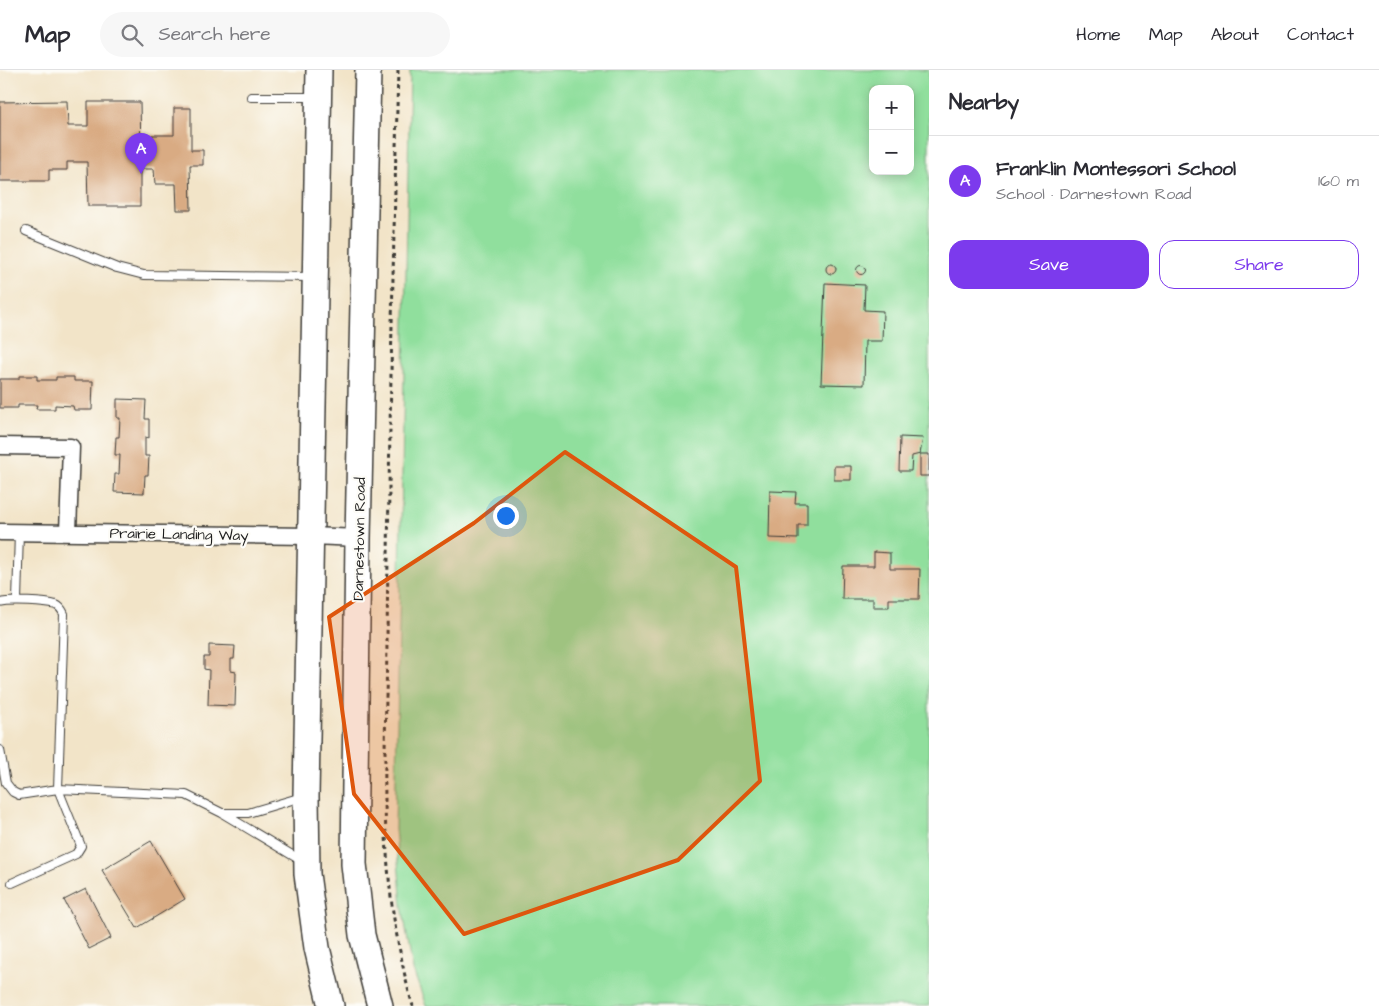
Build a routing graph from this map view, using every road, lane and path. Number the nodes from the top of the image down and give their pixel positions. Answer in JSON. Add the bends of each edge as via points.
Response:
{"nodes":[{"id":1,"x":319,"y":70,"type":"edge"},
{"id":2,"x":368,"y":70,"type":"edge"},
{"id":3,"x":398,"y":70,"type":"edge"},
{"id":4,"x":251,"y":97,"type":"dead end"},
{"id":5,"x":318,"y":97,"type":"junction"},
{"id":6,"x":26,"y":231,"type":"dead end"},
{"id":7,"x":315,"y":277,"type":"junction"},
{"id":8,"x":0,"y":446,"type":"edge"},
{"id":9,"x":0,"y":532,"type":"edge"},
{"id":10,"x":19,"y":532,"type":"junction"},
{"id":11,"x":68,"y":532,"type":"junction"},
{"id":12,"x":312,"y":536,"type":"junction"},
{"id":13,"x":358,"y":538,"type":"junction"},
{"id":14,"x":17,"y":602,"type":"junction"},
{"id":15,"x":0,"y":604,"type":"edge"},
{"id":16,"x":0,"y":750,"type":"edge"},
{"id":17,"x":58,"y":789,"type":"junction"},
{"id":18,"x":306,"y":796,"type":"junction"},
{"id":19,"x":222,"y":813,"type":"junction"},
{"id":20,"x":307,"y":864,"type":"junction"},
{"id":21,"x":12,"y":883,"type":"dead end"},
{"id":22,"x":331,"y":1006,"type":"edge"},
{"id":23,"x":380,"y":1006,"type":"edge"},
{"id":24,"x":414,"y":1006,"type":"edge"}],
"edges":[{"from":1,"to":5,"type":"main road"},
{"from":2,"to":13,"type":"main road","name":"Darnestown Road"},
{"from":3,"to":24,"type":"path","via":[[388,473],[385,812],[387,871],[395,932]]},
{"from":4,"to":5,"type":"lane"},
{"from":5,"to":7,"type":"main road"},
{"from":6,"to":7,"type":"lane","via":[[117,268],[144,275]]},
{"from":7,"to":12,"type":"main road"},
{"from":8,"to":11,"type":"street","via":[[71,447]]},
{"from":9,"to":10,"type":"street","name":"Prairie Landing Way"},
{"from":10,"to":11,"type":"street","name":"Prairie Landing Way"},
{"from":10,"to":14,"type":"lane"},
{"from":11,"to":12,"type":"street","name":"Prairie Landing Way"},
{"from":12,"to":13,"type":"street","name":"Prairie Landing Way"},
{"from":12,"to":18,"type":"main road"},
{"from":13,"to":23,"type":"main road","name":"Darnestown Road","via":[[354,864],[362,935]]},
{"from":14,"to":15,"type":"lane"},
{"from":14,"to":17,"type":"lane","via":[[56,605],[64,614]]},
{"from":16,"to":17,"type":"lane","via":[[6,783],[13,792],[19,795]]},
{"from":17,"to":19,"type":"lane","via":[[186,795]]},
{"from":17,"to":21,"type":"lane","via":[[80,850]]},
{"from":18,"to":19,"type":"lane","via":[[248,813]]},
{"from":18,"to":20,"type":"main road"},
{"from":19,"to":20,"type":"lane"},
{"from":20,"to":22,"type":"main road","via":[[317,948]]}]}
